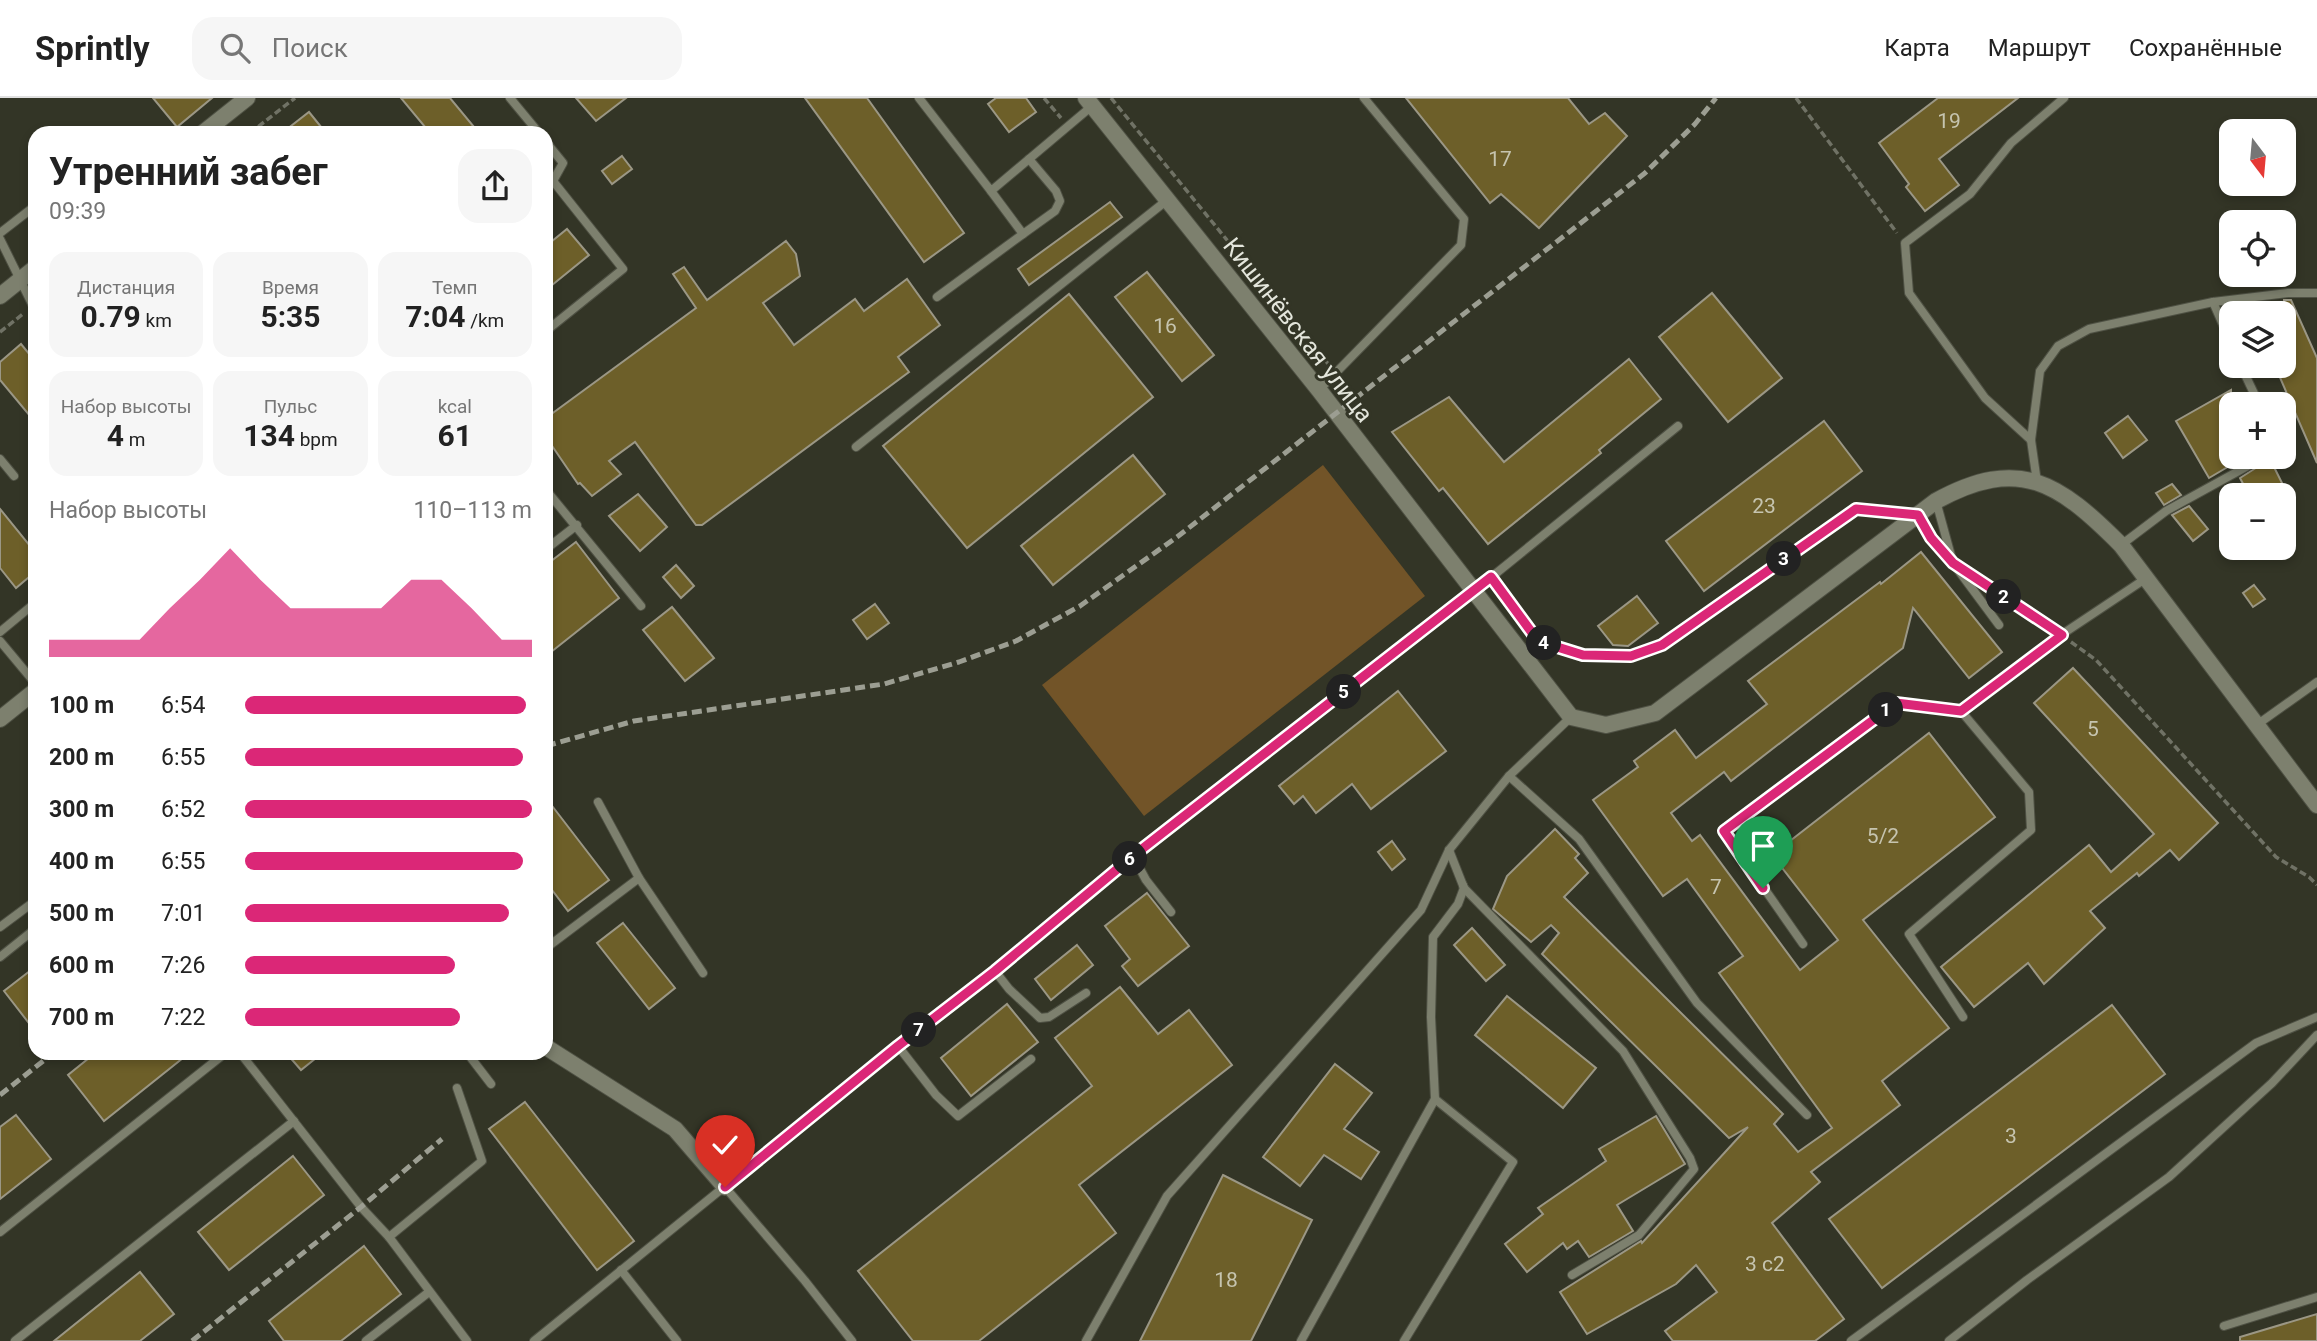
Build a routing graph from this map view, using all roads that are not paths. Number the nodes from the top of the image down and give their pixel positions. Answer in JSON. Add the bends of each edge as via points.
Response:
{"nodes":[{"id":1,"x":510,"y":98,"type":"edge"},
{"id":2,"x":919,"y":98,"type":"edge"},
{"id":3,"x":1364,"y":98,"type":"edge"},
{"id":4,"x":2064,"y":98,"type":"edge"},
{"id":5,"x":237,"y":101,"type":"edge"},
{"id":6,"x":1089,"y":102,"type":"edge"},
{"id":7,"x":213,"y":126,"type":"edge"},
{"id":8,"x":533,"y":126,"type":"edge"},
{"id":9,"x":553,"y":151,"type":"edge"},
{"id":10,"x":1029,"y":159,"type":"junction"},
{"id":11,"x":553,"y":178,"type":"edge"},
{"id":12,"x":553,"y":189,"type":"edge"},
{"id":13,"x":991,"y":191,"type":"junction"},
{"id":14,"x":1166,"y":201,"type":"junction"},
{"id":15,"x":28,"y":211,"type":"edge"},
{"id":16,"x":0,"y":233,"type":"edge"},
{"id":17,"x":1023,"y":234,"type":"junction"},
{"id":18,"x":0,"y":239,"type":"edge"},
{"id":19,"x":28,"y":274,"type":"edge"},
{"id":20,"x":19,"y":281,"type":"junction"},
{"id":21,"x":2317,"y":293,"type":"edge"},
{"id":22,"x":0,"y":296,"type":"edge"},
{"id":23,"x":28,"y":297,"type":"edge"},
{"id":24,"x":937,"y":297,"type":"dead end"},
{"id":25,"x":2213,"y":302,"type":"junction"},
{"id":26,"x":2219,"y":316,"type":"edge"},
{"id":27,"x":553,"y":325,"type":"edge"},
{"id":28,"x":1319,"y":390,"type":"junction"},
{"id":29,"x":1678,"y":426,"type":"dead end"},
{"id":30,"x":2031,"y":440,"type":"junction"},
{"id":31,"x":856,"y":447,"type":"dead end"},
{"id":32,"x":0,"y":459,"type":"edge"},
{"id":33,"x":2242,"y":469,"type":"edge"},
{"id":34,"x":14,"y":477,"type":"dead end"},
{"id":35,"x":2038,"y":483,"type":"junction"},
{"id":36,"x":553,"y":498,"type":"edge"},
{"id":37,"x":1936,"y":501,"type":"junction"},
{"id":38,"x":577,"y":525,"type":"junction"},
{"id":39,"x":553,"y":544,"type":"edge"},
{"id":40,"x":2121,"y":545,"type":"junction"},
{"id":41,"x":2145,"y":579,"type":"junction"},
{"id":42,"x":1473,"y":592,"type":"junction"},
{"id":43,"x":641,"y":606,"type":"dead end"},
{"id":44,"x":28,"y":609,"type":"edge"},
{"id":45,"x":1999,"y":625,"type":"dead end"},
{"id":46,"x":0,"y":632,"type":"edge"},
{"id":47,"x":0,"y":641,"type":"edge"},
{"id":48,"x":28,"y":675,"type":"edge"},
{"id":49,"x":2317,"y":682,"type":"edge"},
{"id":50,"x":28,"y":697,"type":"edge"},
{"id":51,"x":1961,"y":711,"type":"junction"},
{"id":52,"x":1571,"y":717,"type":"junction"},
{"id":53,"x":0,"y":719,"type":"edge"},
{"id":54,"x":2258,"y":724,"type":"junction"},
{"id":55,"x":1509,"y":776,"type":"junction"},
{"id":56,"x":598,"y":802,"type":"dead end"},
{"id":57,"x":2317,"y":805,"type":"edge"},
{"id":58,"x":1449,"y":850,"type":"junction"},
{"id":59,"x":1133,"y":856,"type":"junction"},
{"id":60,"x":639,"y":878,"type":"junction"},
{"id":61,"x":1464,"y":888,"type":"junction"},
{"id":62,"x":28,"y":906,"type":"edge"},
{"id":63,"x":1171,"y":912,"type":"dead end"},
{"id":64,"x":0,"y":927,"type":"edge"},
{"id":65,"x":28,"y":935,"type":"edge"},
{"id":66,"x":553,"y":943,"type":"edge"},
{"id":67,"x":1803,"y":944,"type":"dead end"},
{"id":68,"x":0,"y":957,"type":"edge"},
{"id":69,"x":995,"y":971,"type":"junction"},
{"id":70,"x":703,"y":973,"type":"dead end"},
{"id":71,"x":1086,"y":993,"type":"dead end"},
{"id":72,"x":1963,"y":1017,"type":"dead end"},
{"id":73,"x":2317,"y":1017,"type":"edge"},
{"id":74,"x":2317,"y":1035,"type":"edge"},
{"id":75,"x":898,"y":1046,"type":"junction"},
{"id":76,"x":553,"y":1051,"type":"edge"},
{"id":77,"x":1031,"y":1059,"type":"dead end"},
{"id":78,"x":216,"y":1060,"type":"edge"},
{"id":79,"x":246,"y":1060,"type":"edge"},
{"id":80,"x":473,"y":1060,"type":"edge"},
{"id":81,"x":491,"y":1084,"type":"dead end"},
{"id":82,"x":457,"y":1088,"type":"dead end"},
{"id":83,"x":1436,"y":1099,"type":"junction"},
{"id":84,"x":1807,"y":1115,"type":"dead end"},
{"id":85,"x":294,"y":1121,"type":"junction"},
{"id":86,"x":725,"y":1187,"type":"junction"},
{"id":87,"x":0,"y":1232,"type":"edge"},
{"id":88,"x":389,"y":1237,"type":"junction"},
{"id":89,"x":621,"y":1270,"type":"junction"},
{"id":90,"x":1572,"y":1275,"type":"dead end"},
{"id":91,"x":429,"y":1292,"type":"junction"},
{"id":92,"x":2317,"y":1297,"type":"edge"},
{"id":93,"x":2224,"y":1326,"type":"dead end"},
{"id":94,"x":15,"y":1341,"type":"edge"},
{"id":95,"x":366,"y":1341,"type":"edge"},
{"id":96,"x":467,"y":1341,"type":"edge"},
{"id":97,"x":534,"y":1341,"type":"edge"},
{"id":98,"x":677,"y":1341,"type":"edge"},
{"id":99,"x":852,"y":1341,"type":"edge"},
{"id":100,"x":1086,"y":1341,"type":"edge"},
{"id":101,"x":1301,"y":1341,"type":"edge"},
{"id":102,"x":1404,"y":1341,"type":"edge"},
{"id":103,"x":1851,"y":1341,"type":"edge"},
{"id":104,"x":1949,"y":1341,"type":"edge"}],
"edges":[{"from":1,"to":8,"type":"lane"},
{"from":2,"to":13,"type":"lane"},
{"from":3,"to":28,"type":"lane","via":[[1464,219],[1461,245]]},
{"from":4,"to":30,"type":"lane","via":[[2011,143],[1970,194],[1905,243],[1909,293],[1985,398]]},
{"from":5,"to":7,"type":"street"},
{"from":6,"to":10,"type":"lane"},
{"from":6,"to":14,"type":"street","name":"Кишинёвская улица"},
{"from":9,"to":11,"type":"lane","via":[[563,163]]},
{"from":10,"to":13,"type":"lane"},
{"from":10,"to":17,"type":"lane","via":[[1060,201],[1055,211]]},
{"from":12,"to":27,"type":"lane","via":[[624,269]]},
{"from":13,"to":17,"type":"lane"},
{"from":14,"to":28,"type":"street","name":"Кишинёвская улица"},
{"from":14,"to":31,"type":"lane"},
{"from":15,"to":16,"type":"lane"},
{"from":17,"to":24,"type":"lane"},
{"from":18,"to":20,"type":"lane"},
{"from":19,"to":20,"type":"street"},
{"from":20,"to":22,"type":"street"},
{"from":20,"to":23,"type":"lane"},
{"from":21,"to":25,"type":"lane"},
{"from":25,"to":26,"type":"lane"},
{"from":25,"to":30,"type":"lane","via":[[2089,329],[2058,346],[2040,371]]},
{"from":28,"to":42,"type":"street","name":"Кишинёвская улица"},
{"from":29,"to":42,"type":"lane"},
{"from":30,"to":35,"type":"lane"},
{"from":32,"to":34,"type":"lane"},
{"from":33,"to":40,"type":"lane","via":[[2166,510]]},
{"from":35,"to":37,"type":"street","via":[[1995,478]]},
{"from":35,"to":40,"type":"street","via":[[2068,496]]},
{"from":36,"to":38,"type":"lane"},
{"from":37,"to":45,"type":"lane","via":[[1953,563]]},
{"from":37,"to":52,"type":"street","via":[[1656,713],[1606,724]]},
{"from":38,"to":39,"type":"lane"},
{"from":38,"to":43,"type":"lane"},
{"from":40,"to":41,"type":"street"},
{"from":41,"to":51,"type":"lane"},
{"from":41,"to":54,"type":"street"},
{"from":42,"to":52,"type":"street","name":"Кишинёвская улица"},
{"from":42,"to":59,"type":"lane"},
{"from":44,"to":46,"type":"lane"},
{"from":47,"to":48,"type":"lane"},
{"from":49,"to":54,"type":"lane"},
{"from":50,"to":53,"type":"street"},
{"from":51,"to":67,"type":"lane","via":[[1896,703],[1724,831]]},
{"from":51,"to":72,"type":"lane","via":[[2029,792],[2031,830],[1909,934]]},
{"from":52,"to":55,"type":"lane"},
{"from":54,"to":57,"type":"street"},
{"from":55,"to":58,"type":"lane"},
{"from":55,"to":84,"type":"lane","via":[[1579,839],[1698,1003]]},
{"from":56,"to":60,"type":"lane"},
{"from":58,"to":61,"type":"lane"},
{"from":58,"to":100,"type":"lane","via":[[1421,910],[1167,1196]]},
{"from":59,"to":63,"type":"lane"},
{"from":59,"to":69,"type":"lane"},
{"from":60,"to":66,"type":"lane"},
{"from":60,"to":70,"type":"lane"},
{"from":61,"to":83,"type":"lane","via":[[1433,937],[1430,1017]]},
{"from":61,"to":90,"type":"lane","via":[[1623,1051],[1694,1169],[1639,1235]]},
{"from":62,"to":64,"type":"lane"},
{"from":65,"to":68,"type":"lane"},
{"from":69,"to":71,"type":"lane","via":[[1040,1018]]},
{"from":69,"to":75,"type":"lane"},
{"from":73,"to":103,"type":"lane","via":[[2256,1043]]},
{"from":74,"to":104,"type":"lane","via":[[2169,1177]]},
{"from":75,"to":77,"type":"lane","via":[[958,1116]]},
{"from":75,"to":86,"type":"lane"},
{"from":76,"to":86,"type":"street","via":[[675,1129]]},
{"from":78,"to":87,"type":"lane"},
{"from":79,"to":85,"type":"lane"},
{"from":80,"to":81,"type":"lane"},
{"from":82,"to":88,"type":"lane","via":[[482,1161]]},
{"from":83,"to":101,"type":"lane"},
{"from":83,"to":102,"type":"lane","via":[[1513,1162]]},
{"from":85,"to":88,"type":"lane"},
{"from":85,"to":94,"type":"lane"},
{"from":86,"to":89,"type":"lane"},
{"from":86,"to":99,"type":"lane"},
{"from":88,"to":91,"type":"lane"},
{"from":89,"to":97,"type":"lane"},
{"from":89,"to":98,"type":"lane"},
{"from":91,"to":95,"type":"lane"},
{"from":91,"to":96,"type":"lane"},
{"from":92,"to":93,"type":"lane"}]}
